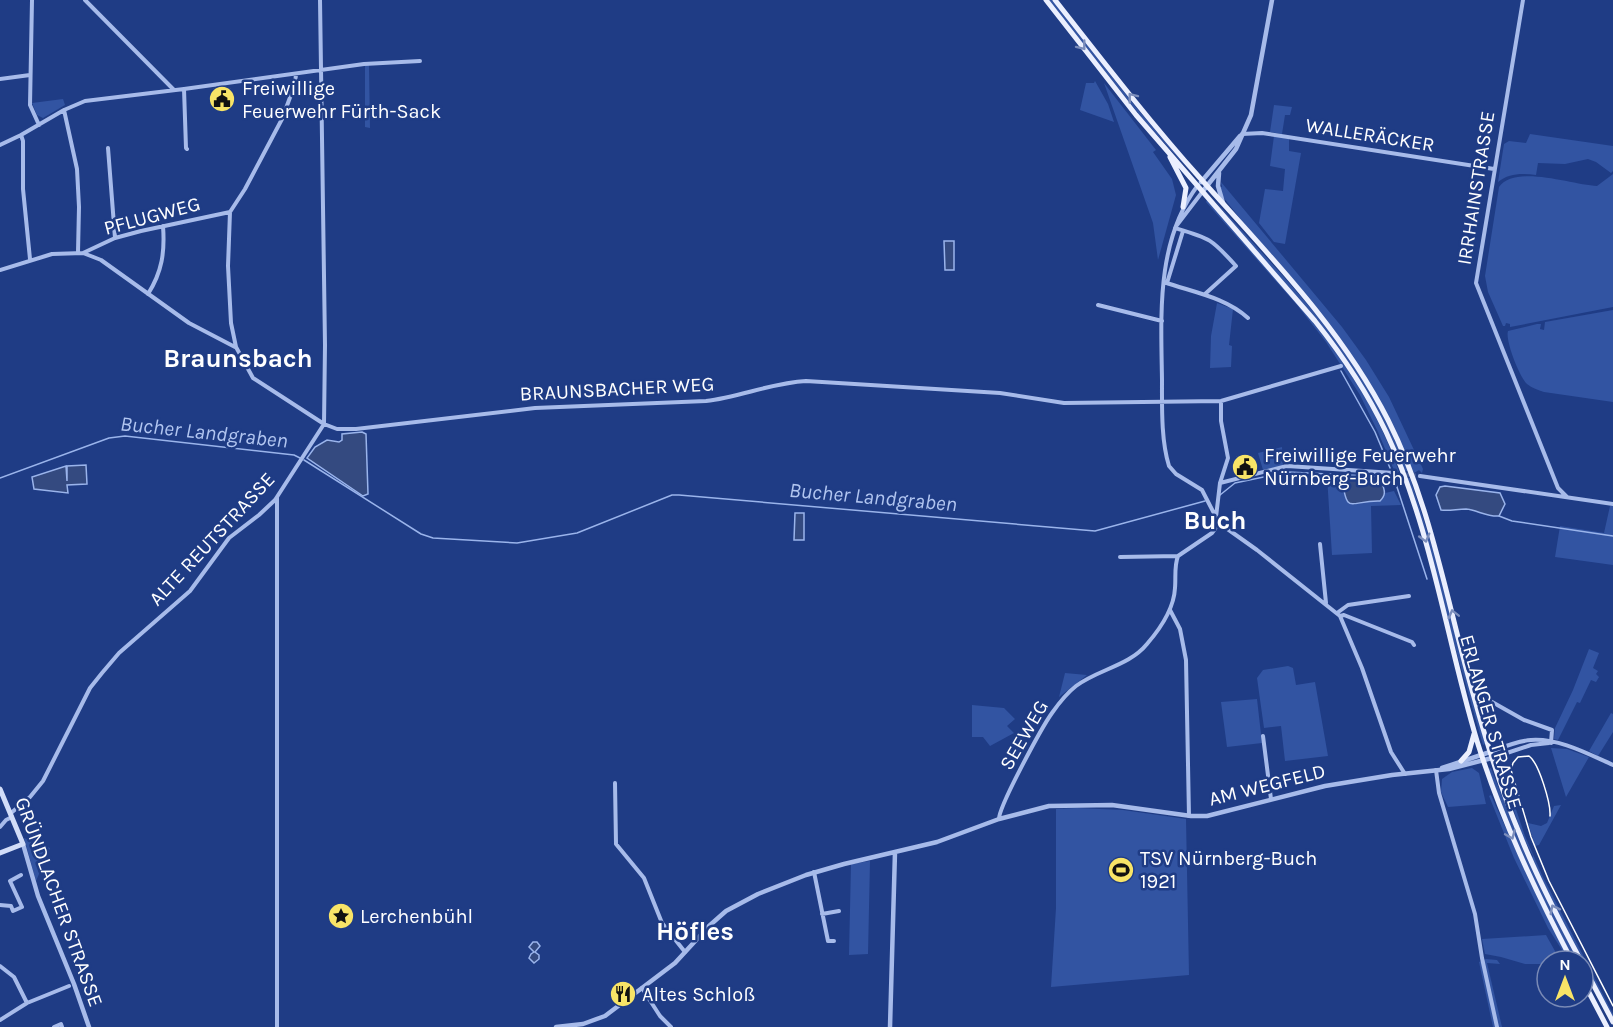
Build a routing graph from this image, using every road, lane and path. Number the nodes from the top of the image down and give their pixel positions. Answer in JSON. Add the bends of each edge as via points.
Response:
{"nodes":[{"id":1,"x":32,"y":0,"type":"edge"},
{"id":2,"x":85,"y":0,"type":"edge"},
{"id":3,"x":320,"y":0,"type":"edge"},
{"id":4,"x":1046,"y":0,"type":"edge"},
{"id":5,"x":1055,"y":0,"type":"edge"},
{"id":6,"x":1272,"y":0,"type":"edge"},
{"id":7,"x":1523,"y":0,"type":"edge"},
{"id":8,"x":420,"y":61,"type":"dead end"},
{"id":9,"x":322,"y":70,"type":"junction"},
{"id":10,"x":296,"y":74,"type":"junction"},
{"id":11,"x":30,"y":75,"type":"junction"},
{"id":12,"x":0,"y":79,"type":"edge"},
{"id":13,"x":184,"y":90,"type":"junction"},
{"id":14,"x":174,"y":91,"type":"junction"},
{"id":15,"x":64,"y":110,"type":"junction"},
{"id":16,"x":39,"y":125,"type":"junction"},
{"id":17,"x":1242,"y":134,"type":"junction"},
{"id":18,"x":21,"y":135,"type":"junction"},
{"id":19,"x":0,"y":145,"type":"edge"},
{"id":20,"x":108,"y":148,"type":"dead end"},
{"id":21,"x":187,"y":149,"type":"dead end"},
{"id":22,"x":1167,"y":150,"type":"junction"},
{"id":23,"x":1494,"y":169,"type":"junction"},
{"id":24,"x":1220,"y":171,"type":"junction"},
{"id":25,"x":1203,"y":185,"type":"junction"},
{"id":26,"x":1223,"y":204,"type":"junction"},
{"id":27,"x":1183,"y":207,"type":"junction"},
{"id":28,"x":230,"y":212,"type":"junction"},
{"id":29,"x":164,"y":226,"type":"junction"},
{"id":30,"x":1175,"y":228,"type":"junction"},
{"id":31,"x":1183,"y":231,"type":"junction"},
{"id":32,"x":115,"y":238,"type":"junction"},
{"id":33,"x":80,"y":253,"type":"junction"},
{"id":34,"x":30,"y":259,"type":"junction"},
{"id":35,"x":0,"y":270,"type":"edge"},
{"id":36,"x":1166,"y":283,"type":"junction"},
{"id":37,"x":148,"y":294,"type":"junction"},
{"id":38,"x":1205,"y":294,"type":"junction"},
{"id":39,"x":1098,"y":305,"type":"dead end"},
{"id":40,"x":1248,"y":318,"type":"dead end"},
{"id":41,"x":1162,"y":321,"type":"junction"},
{"id":42,"x":236,"y":347,"type":"junction"},
{"id":43,"x":1341,"y":366,"type":"dead end"},
{"id":44,"x":1162,"y":401,"type":"junction"},
{"id":45,"x":1221,"y":401,"type":"junction"},
{"id":46,"x":324,"y":424,"type":"junction"},
{"id":47,"x":1394,"y":473,"type":"tunnel mouth"},
{"id":48,"x":1420,"y":476,"type":"tunnel mouth"},
{"id":49,"x":1220,"y":483,"type":"junction"},
{"id":50,"x":1558,"y":488,"type":"junction"},
{"id":51,"x":1553,"y":495,"type":"junction"},
{"id":52,"x":277,"y":497,"type":"junction"},
{"id":53,"x":1567,"y":497,"type":"junction"},
{"id":54,"x":1613,"y":504,"type":"edge"},
{"id":55,"x":1216,"y":517,"type":"junction"},
{"id":56,"x":1220,"y":523,"type":"junction"},
{"id":57,"x":1320,"y":544,"type":"dead end"},
{"id":58,"x":1178,"y":556,"type":"junction"},
{"id":59,"x":1119,"y":557,"type":"dead end"},
{"id":60,"x":1409,"y":596,"type":"dead end"},
{"id":61,"x":1326,"y":603,"type":"junction"},
{"id":62,"x":1170,"y":609,"type":"junction"},
{"id":63,"x":1339,"y":614,"type":"junction"},
{"id":64,"x":1414,"y":645,"type":"dead end"},
{"id":65,"x":1481,"y":692,"type":"dead end"},
{"id":66,"x":1475,"y":732,"type":"junction"},
{"id":67,"x":1263,"y":736,"type":"dead end"},
{"id":68,"x":1551,"y":743,"type":"junction"},
{"id":69,"x":1491,"y":755,"type":"junction"},
{"id":70,"x":1482,"y":757,"type":"junction"},
{"id":71,"x":1461,"y":761,"type":"junction"},
{"id":72,"x":1613,"y":765,"type":"edge"},
{"id":73,"x":1436,"y":770,"type":"junction"},
{"id":74,"x":1405,"y":774,"type":"junction"},
{"id":75,"x":615,"y":783,"type":"dead end"},
{"id":76,"x":0,"y":789,"type":"edge"},
{"id":77,"x":1271,"y":799,"type":"junction"},
{"id":78,"x":12,"y":815,"type":"junction"},
{"id":79,"x":1189,"y":816,"type":"junction"},
{"id":80,"x":999,"y":819,"type":"junction"},
{"id":81,"x":0,"y":827,"type":"edge"},
{"id":82,"x":23,"y":844,"type":"junction"},
{"id":83,"x":896,"y":852,"type":"junction"},
{"id":84,"x":0,"y":853,"type":"edge"},
{"id":85,"x":814,"y":872,"type":"junction"},
{"id":86,"x":21,"y":875,"type":"dead end"},
{"id":87,"x":0,"y":904,"type":"edge"},
{"id":88,"x":839,"y":911,"type":"dead end"},
{"id":89,"x":822,"y":914,"type":"junction"},
{"id":90,"x":834,"y":940,"type":"dead end"},
{"id":91,"x":1566,"y":949,"type":"edge"},
{"id":92,"x":1575,"y":949,"type":"edge"},
{"id":93,"x":686,"y":953,"type":"junction"},
{"id":94,"x":0,"y":966,"type":"edge"},
{"id":95,"x":69,"y":986,"type":"dead end"},
{"id":96,"x":642,"y":988,"type":"junction"},
{"id":97,"x":1595,"y":988,"type":"edge"},
{"id":98,"x":27,"y":1003,"type":"junction"},
{"id":99,"x":1595,"y":1004,"type":"edge"},
{"id":100,"x":0,"y":1020,"type":"edge"},
{"id":101,"x":1613,"y":1022,"type":"edge"},
{"id":102,"x":55,"y":1027,"type":"edge"},
{"id":103,"x":62,"y":1027,"type":"edge"},
{"id":104,"x":89,"y":1027,"type":"edge"},
{"id":105,"x":277,"y":1027,"type":"edge"},
{"id":106,"x":556,"y":1027,"type":"edge"},
{"id":107,"x":570,"y":1027,"type":"edge"},
{"id":108,"x":671,"y":1027,"type":"edge"},
{"id":109,"x":890,"y":1027,"type":"edge"},
{"id":110,"x":1497,"y":1027,"type":"edge"},
{"id":111,"x":1607,"y":1027,"type":"edge"}],
"edges":[{"from":1,"to":11,"type":"street"},
{"from":2,"to":14,"type":"street"},
{"from":3,"to":9,"type":"street"},
{"from":4,"to":22,"type":"main road","one_way":true},
{"from":25,"to":5,"type":"main road","one_way":true},
{"from":6,"to":17,"type":"street","via":[[1254,106]]},
{"from":7,"to":23,"type":"street","name":"IRRHAINSTRASSE"},
{"from":8,"to":9,"type":"street"},
{"from":9,"to":10,"type":"street"},
{"from":9,"to":46,"type":"street"},
{"from":10,"to":13,"type":"street"},
{"from":10,"to":28,"type":"street","via":[[282,119]]},
{"from":11,"to":12,"type":"street"},
{"from":11,"to":16,"type":"street","via":[[30,105]]},
{"from":13,"to":14,"type":"street"},
{"from":13,"to":21,"type":"street"},
{"from":14,"to":15,"type":"street","via":[[85,101]]},
{"from":15,"to":16,"type":"street"},
{"from":15,"to":33,"type":"street","via":[[77,168]]},
{"from":16,"to":18,"type":"street"},
{"from":17,"to":23,"type":"street","name":"WALLERÄCKER","via":[[1262,133]]},
{"from":17,"to":24,"type":"street"},
{"from":17,"to":25,"type":"street"},
{"from":18,"to":19,"type":"street"},
{"from":18,"to":34,"type":"street"},
{"from":20,"to":32,"type":"street"},
{"from":22,"to":25,"type":"main road"},
{"from":22,"to":27,"type":"main road","via":[[1186,188]]},
{"from":23,"to":50,"type":"street","name":"IRRHAINSTRASSE","via":[[1476,284]]},
{"from":24,"to":25,"type":"street"},
{"from":24,"to":26,"type":"street","via":[[1218,186]]},
{"from":25,"to":26,"type":"main road","name":"ERLANGER STRASSE"},
{"from":25,"to":27,"type":"street"},
{"from":25,"to":30,"type":"street"},
{"from":25,"to":66,"type":"main road","name":"ERLANGER STRASSE","one_way":true,"via":[[1338,350],[1372,405],[1407,482]]},
{"from":69,"to":26,"type":"main road","name":"ERLANGER STRASSE","one_way":true,"via":[[1437,553],[1409,467],[1383,410],[1312,306]]},
{"from":27,"to":30,"type":"street"},
{"from":28,"to":29,"type":"street","name":"PFLUGWEG"},
{"from":28,"to":42,"type":"street","via":[[229,306]]},
{"from":29,"to":32,"type":"street","name":"PFLUGWEG"},
{"from":29,"to":37,"type":"street","via":[[164,257]]},
{"from":30,"to":31,"type":"street"},
{"from":30,"to":36,"type":"street","via":[[1166,264]]},
{"from":31,"to":36,"type":"street"},
{"from":31,"to":38,"type":"street","via":[[1209,238],[1236,266]]},
{"from":32,"to":33,"type":"street","name":"PFLUGWEG"},
{"from":33,"to":34,"type":"street"},
{"from":33,"to":37,"type":"street","via":[[100,260]]},
{"from":34,"to":35,"type":"street"},
{"from":36,"to":38,"type":"street"},
{"from":36,"to":41,"type":"street"},
{"from":37,"to":42,"type":"street","via":[[189,323]]},
{"from":38,"to":40,"type":"street"},
{"from":39,"to":41,"type":"street"},
{"from":41,"to":44,"type":"street"},
{"from":42,"to":46,"type":"street","via":[[253,378]]},
{"from":43,"to":45,"type":"street","name":"BRAUNSBACHER WEG"},
{"from":44,"to":45,"type":"street","name":"BRAUNSBACHER WEG"},
{"from":44,"to":46,"type":"street","name":"BRAUNSBACHER WEG","via":[[1064,403],[1000,393],[806,381],[706,401],[543,407],[346,430]]},
{"from":44,"to":55,"type":"street","via":[[1169,466],[1198,486]]},
{"from":45,"to":49,"type":"street","via":[[1228,458]]},
{"from":46,"to":52,"type":"street","name":"ALTE REUTSTRASSE"},
{"from":47,"to":49,"type":"street","via":[[1287,466]]},
{"from":48,"to":51,"type":"street"},
{"from":49,"to":55,"type":"street"},
{"from":50,"to":51,"type":"street"},
{"from":50,"to":53,"type":"street","name":"IRRHAINSTRASSE"},
{"from":51,"to":53,"type":"street"},
{"from":52,"to":78,"type":"street","name":"ALTE REUTSTRASSE","via":[[229,538],[190,591],[119,653],[102,673],[90,688],[43,781]]},
{"from":52,"to":105,"type":"street"},
{"from":53,"to":54,"type":"street"},
{"from":55,"to":56,"type":"street"},
{"from":56,"to":58,"type":"street"},
{"from":56,"to":61,"type":"street"},
{"from":57,"to":61,"type":"street"},
{"from":58,"to":59,"type":"street"},
{"from":58,"to":62,"type":"street","name":"SEEWEG"},
{"from":60,"to":63,"type":"street","via":[[1348,605]]},
{"from":61,"to":63,"type":"street"},
{"from":62,"to":79,"type":"street","via":[[1180,629],[1186,660]]},
{"from":62,"to":80,"type":"street","name":"SEEWEG","via":[[1142,651],[1076,686],[1062,699],[1026,759]]},
{"from":63,"to":64,"type":"street"},
{"from":63,"to":74,"type":"street","via":[[1391,752]]},
{"from":65,"to":68,"type":"street","via":[[1524,720],[1552,730]]},
{"from":66,"to":70,"type":"main road","name":"ERLANGER STRASSE"},
{"from":66,"to":71,"type":"main road","via":[[1471,748]]},
{"from":67,"to":77,"type":"street"},
{"from":68,"to":69,"type":"street"},
{"from":68,"to":72,"type":"street"},
{"from":69,"to":70,"type":"street"},
{"from":92,"to":69,"type":"main road","name":"ERLANGER STRASSE","one_way":true,"via":[[1527,854]]},
{"from":70,"to":71,"type":"street","name":"AM WEGFELD"},
{"from":70,"to":73,"type":"street","name":"AM WEGFELD"},
{"from":70,"to":91,"type":"main road","name":"ERLANGER STRASSE","one_way":true,"via":[[1521,857]]},
{"from":71,"to":73,"type":"street","name":"AM WEGFELD"},
{"from":73,"to":74,"type":"street","name":"AM WEGFELD"},
{"from":73,"to":110,"type":"street","via":[[1475,914]]},
{"from":74,"to":77,"type":"street","name":"AM WEGFELD","via":[[1332,784]]},
{"from":75,"to":93,"type":"street","via":[[616,844],[644,878],[662,924]]},
{"from":76,"to":78,"type":"main road","name":"GRÜNDLACHER STRASSE"},
{"from":77,"to":79,"type":"street","name":"AM WEGFELD","via":[[1212,815]]},
{"from":78,"to":81,"type":"street","name":"ALTE REUTSTRASSE"},
{"from":78,"to":82,"type":"main road","name":"GRÜNDLACHER STRASSE"},
{"from":79,"to":80,"type":"street","name":"AM WEGFELD","via":[[1083,804],[1045,807]]},
{"from":80,"to":83,"type":"street","name":"AM WEGFELD"},
{"from":82,"to":84,"type":"main road"},
{"from":82,"to":104,"type":"street","name":"GRÜNDLACHER STRASSE","via":[[35,888]]},
{"from":83,"to":85,"type":"street","name":"AM WEGFELD"},
{"from":83,"to":109,"type":"street"},
{"from":85,"to":89,"type":"street"},
{"from":85,"to":93,"type":"street","name":"AM WEGFELD","via":[[735,905],[709,926]]},
{"from":86,"to":87,"type":"street","via":[[10,881],[22,907],[13,911],[11,906]]},
{"from":88,"to":89,"type":"street"},
{"from":89,"to":90,"type":"street","via":[[828,941]]},
{"from":93,"to":96,"type":"street","name":"AM WEGFELD"},
{"from":94,"to":98,"type":"street","via":[[14,977]]},
{"from":95,"to":98,"type":"street"},
{"from":96,"to":107,"type":"street","name":"AM WEGFELD","via":[[601,1018]]},
{"from":96,"to":108,"type":"street"},
{"from":97,"to":101,"type":"main road"},
{"from":98,"to":100,"type":"street"},
{"from":99,"to":111,"type":"main road"},
{"from":102,"to":103,"type":"street"},
{"from":106,"to":107,"type":"street","name":"AM WEGFELD"}]}
